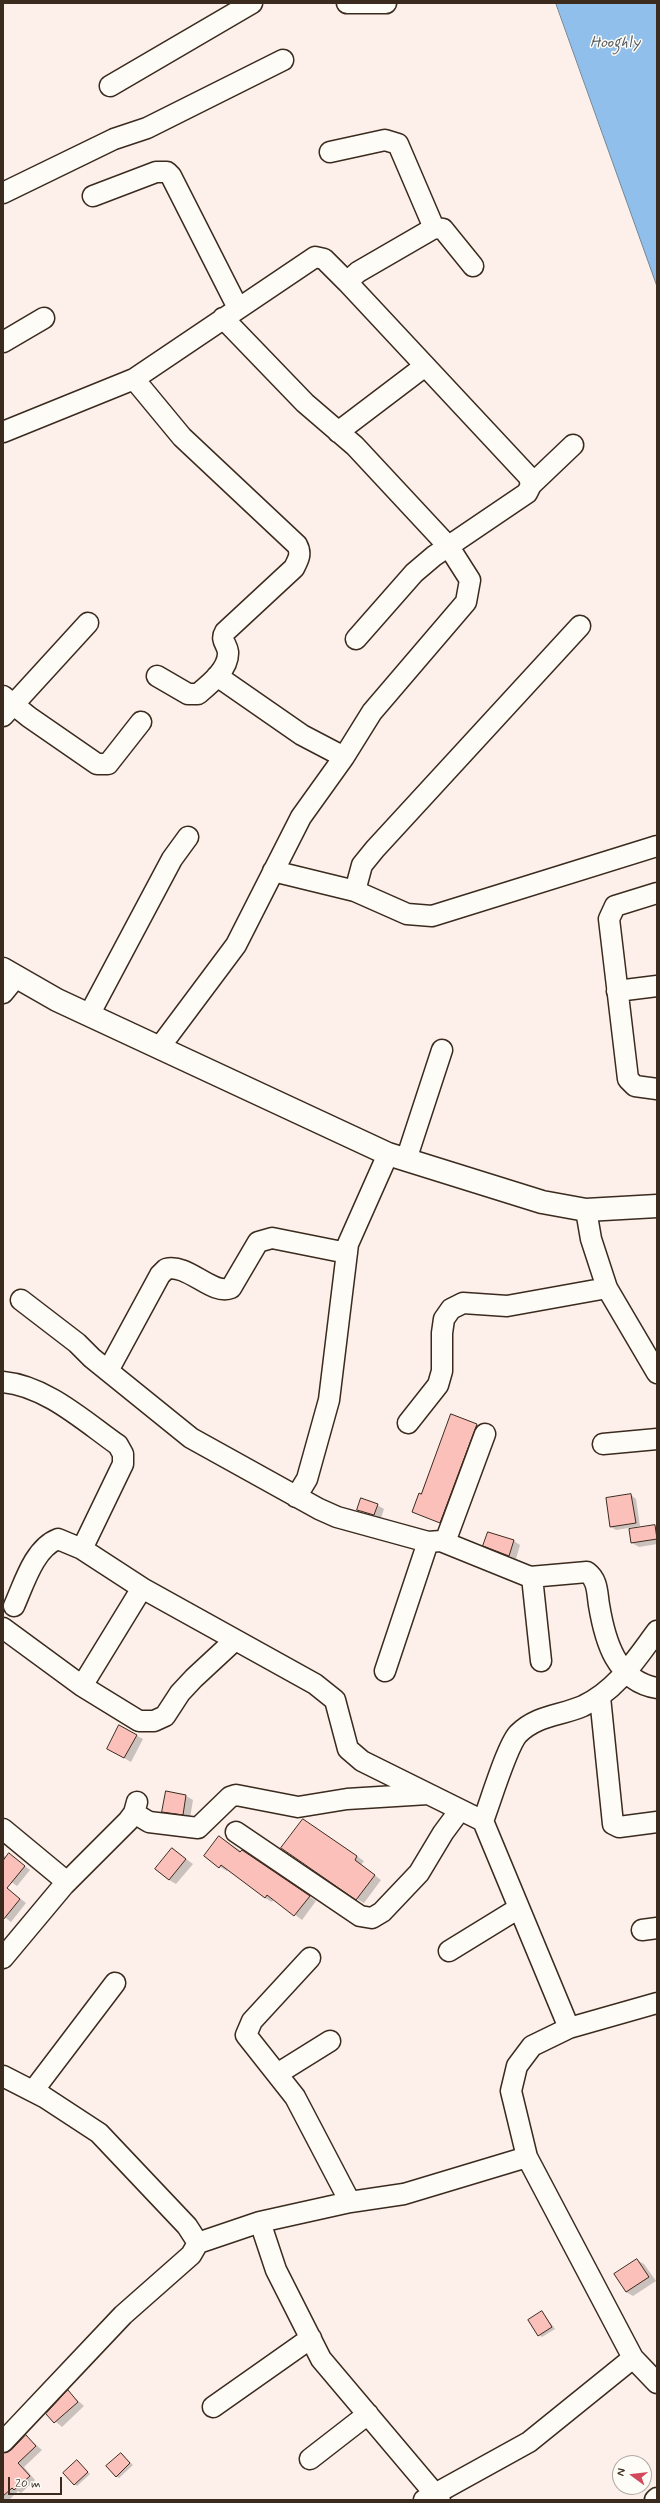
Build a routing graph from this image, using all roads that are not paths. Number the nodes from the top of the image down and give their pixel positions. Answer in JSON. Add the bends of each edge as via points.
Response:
{"nodes":[{"id":1,"x":252,"y":3,"type":"edge"},
{"id":2,"x":347,"y":3,"type":"edge"},
{"id":3,"x":386,"y":3,"type":"edge"},
{"id":4,"x":283,"y":60,"type":"dead end"},
{"id":5,"x":110,"y":86,"type":"dead end"},
{"id":6,"x":330,"y":152,"type":"dead end"},
{"id":7,"x":3,"y":193,"type":"edge"},
{"id":8,"x":93,"y":196,"type":"dead end"},
{"id":9,"x":434,"y":228,"type":"junction"},
{"id":10,"x":473,"y":266,"type":"dead end"},
{"id":11,"x":347,"y":282,"type":"junction"},
{"id":12,"x":231,"y":313,"type":"junction"},
{"id":13,"x":44,"y":318,"type":"dead end"},
{"id":14,"x":3,"y":342,"type":"edge"},
{"id":15,"x":425,"y":366,"type":"junction"},
{"id":16,"x":134,"y":379,"type":"junction"},
{"id":17,"x":3,"y":432,"type":"edge"},
{"id":18,"x":338,"y":432,"type":"junction"},
{"id":19,"x":573,"y":445,"type":"dead end"},
{"id":20,"x":531,"y":485,"type":"junction"},
{"id":21,"x":449,"y":547,"type":"junction"},
{"id":22,"x":88,"y":623,"type":"dead end"},
{"id":23,"x":580,"y":626,"type":"dead end"},
{"id":24,"x":356,"y":639,"type":"dead end"},
{"id":25,"x":157,"y":676,"type":"dead end"},
{"id":26,"x":217,"y":676,"type":"junction"},
{"id":27,"x":6,"y":705,"type":"edge"},
{"id":28,"x":141,"y":722,"type":"dead end"},
{"id":29,"x":344,"y":758,"type":"junction"},
{"id":30,"x":188,"y":837,"type":"dead end"},
{"id":31,"x":657,"y":846,"type":"edge"},
{"id":32,"x":273,"y":871,"type":"junction"},
{"id":33,"x":355,"y":891,"type":"junction"},
{"id":34,"x":657,"y":893,"type":"edge"},
{"id":35,"x":7,"y":980,"type":"edge"},
{"id":36,"x":657,"y":986,"type":"edge"},
{"id":37,"x":617,"y":991,"type":"junction"},
{"id":38,"x":89,"y":1015,"type":"junction"},
{"id":39,"x":159,"y":1048,"type":"junction"},
{"id":40,"x":442,"y":1050,"type":"dead end"},
{"id":41,"x":657,"y":1089,"type":"edge"},
{"id":42,"x":397,"y":1157,"type":"junction"},
{"id":43,"x":657,"y":1206,"type":"edge"},
{"id":44,"x":586,"y":1210,"type":"junction"},
{"id":45,"x":347,"y":1253,"type":"junction"},
{"id":46,"x":607,"y":1288,"type":"junction"},
{"id":47,"x":21,"y":1300,"type":"dead end"},
{"id":48,"x":109,"y":1369,"type":"junction"},
{"id":49,"x":657,"y":1373,"type":"edge"},
{"id":50,"x":3,"y":1382,"type":"edge"},
{"id":51,"x":408,"y":1422,"type":"dead end"},
{"id":52,"x":485,"y":1434,"type":"dead end"},
{"id":53,"x":657,"y":1439,"type":"edge"},
{"id":54,"x":603,"y":1444,"type":"dead end"},
{"id":55,"x":296,"y":1497,"type":"junction"},
{"id":56,"x":437,"y":1542,"type":"junction"},
{"id":57,"x":82,"y":1549,"type":"junction"},
{"id":58,"x":532,"y":1577,"type":"junction"},
{"id":59,"x":142,"y":1588,"type":"junction"},
{"id":60,"x":14,"y":1606,"type":"dead end"},
{"id":61,"x":3,"y":1628,"type":"edge"},
{"id":62,"x":657,"y":1631,"type":"edge"},
{"id":63,"x":235,"y":1640,"type":"junction"},
{"id":64,"x":540,"y":1661,"type":"dead end"},
{"id":65,"x":385,"y":1670,"type":"dead end"},
{"id":66,"x":625,"y":1674,"type":"junction"},
{"id":67,"x":82,"y":1686,"type":"junction"},
{"id":68,"x":657,"y":1688,"type":"edge"},
{"id":69,"x":600,"y":1697,"type":"junction"},
{"id":70,"x":428,"y":1794,"type":"junction"},
{"id":71,"x":460,"y":1810,"type":"junction"},
{"id":72,"x":483,"y":1821,"type":"junction"},
{"id":73,"x":657,"y":1822,"type":"edge"},
{"id":74,"x":3,"y":1829,"type":"edge"},
{"id":75,"x":236,"y":1832,"type":"dead end"},
{"id":76,"x":67,"y":1882,"type":"junction"},
{"id":77,"x":519,"y":1908,"type":"junction"},
{"id":78,"x":449,"y":1951,"type":"dead end"},
{"id":79,"x":3,"y":1958,"type":"edge"},
{"id":80,"x":310,"y":1958,"type":"dead end"},
{"id":81,"x":115,"y":1983,"type":"dead end"},
{"id":82,"x":657,"y":2003,"type":"edge"},
{"id":83,"x":569,"y":2028,"type":"junction"},
{"id":84,"x":330,"y":2041,"type":"dead end"},
{"id":85,"x":277,"y":2074,"type":"junction"},
{"id":86,"x":3,"y":2076,"type":"edge"},
{"id":87,"x":33,"y":2091,"type":"junction"},
{"id":88,"x":527,"y":2157,"type":"junction"},
{"id":89,"x":350,"y":2202,"type":"junction"},
{"id":90,"x":260,"y":2222,"type":"junction"},
{"id":91,"x":198,"y":2242,"type":"junction"},
{"id":92,"x":311,"y":2338,"type":"junction"},
{"id":93,"x":633,"y":2358,"type":"junction"},
{"id":94,"x":657,"y":2383,"type":"edge"},
{"id":95,"x":213,"y":2407,"type":"dead end"},
{"id":96,"x":368,"y":2414,"type":"junction"},
{"id":97,"x":3,"y":2442,"type":"edge"},
{"id":98,"x":310,"y":2459,"type":"dead end"},
{"id":99,"x":433,"y":2498,"type":"edge"}],
"edges":[{"from":1,"to":5,"type":"street"},
{"from":2,"to":3,"type":"street"},
{"from":4,"to":7,"type":"street","via":[[147,128],[114,139]]},
{"from":6,"to":9,"type":"street","via":[[385,140],[398,144]]},
{"from":8,"to":12,"type":"street","via":[[156,172],[167,172]]},
{"from":9,"to":10,"type":"street","via":[[443,229]]},
{"from":9,"to":11,"type":"street","via":[[358,272]]},
{"from":11,"to":12,"type":"street","via":[[324,259],[315,257]]},
{"from":11,"to":15,"type":"street"},
{"from":12,"to":16,"type":"street"},
{"from":12,"to":18,"type":"street","via":[[305,403]]},
{"from":13,"to":14,"type":"street"},
{"from":15,"to":18,"type":"street"},
{"from":15,"to":20,"type":"street","via":[[528,477]]},
{"from":16,"to":17,"type":"street"},
{"from":16,"to":26,"type":"street","via":[[182,437],[300,550],[300,558],[294,568],[223,635],[228,654]]},
{"from":18,"to":21,"type":"street"},
{"from":19,"to":20,"type":"street"},
{"from":20,"to":21,"type":"street","via":[[527,493]]},
{"from":21,"to":24,"type":"street","via":[[414,573]]},
{"from":21,"to":29,"type":"street","via":[[470,580],[466,602],[372,712]]},
{"from":22,"to":27,"type":"street"},
{"from":23,"to":33,"type":"street","via":[[374,849],[362,865]]},
{"from":25,"to":26,"type":"street","via":[[192,696],[198,694]]},
{"from":26,"to":29,"type":"street","via":[[302,735]]},
{"from":27,"to":28,"type":"street","via":[[100,765],[108,764]]},
{"from":29,"to":32,"type":"street","via":[[301,817]]},
{"from":30,"to":38,"type":"street","via":[[172,859]]},
{"from":31,"to":33,"type":"street","via":[[432,916],[407,914]]},
{"from":32,"to":33,"type":"street"},
{"from":32,"to":39,"type":"street","via":[[236,945]]},
{"from":34,"to":37,"type":"street","via":[[615,906],[611,913],[609,919]]},
{"from":35,"to":38,"type":"street"},
{"from":36,"to":37,"type":"street"},
{"from":37,"to":41,"type":"street","via":[[628,1079],[635,1086]]},
{"from":38,"to":39,"type":"street"},
{"from":39,"to":42,"type":"street"},
{"from":40,"to":42,"type":"street"},
{"from":42,"to":44,"type":"street","via":[[542,1202]]},
{"from":42,"to":45,"type":"street","via":[[348,1244]]},
{"from":43,"to":44,"type":"street"},
{"from":44,"to":46,"type":"street","via":[[591,1239]]},
{"from":45,"to":48,"type":"street","via":[[272,1238],[264,1239],[258,1242],[231,1288],[227,1290],[222,1290],[180,1269],[166,1269],[160,1275]]},
{"from":45,"to":55,"type":"street","via":[[328,1400],[307,1479]]},
{"from":46,"to":49,"type":"street"},
{"from":46,"to":51,"type":"street","via":[[507,1306],[463,1303],[451,1309],[444,1319],[442,1371],[438,1385]]},
{"from":47,"to":48,"type":"street"},
{"from":48,"to":55,"type":"street","via":[[191,1438]]},
{"from":50,"to":57,"type":"street","via":[[17,1383],[52,1400],[118,1445],[123,1454],[123,1464]]},
{"from":52,"to":56,"type":"street"},
{"from":53,"to":54,"type":"street"},
{"from":55,"to":56,"type":"street","via":[[337,1517]]},
{"from":56,"to":58,"type":"street"},
{"from":56,"to":65,"type":"street"},
{"from":57,"to":59,"type":"street"},
{"from":57,"to":60,"type":"street","via":[[58,1539],[47,1545],[39,1554]]},
{"from":58,"to":64,"type":"street"},
{"from":58,"to":66,"type":"street","via":[[587,1572],[591,1575],[596,1586],[603,1630],[611,1652]]},
{"from":59,"to":63,"type":"street"},
{"from":59,"to":67,"type":"street"},
{"from":61,"to":67,"type":"street"},
{"from":62,"to":66,"type":"street"},
{"from":63,"to":67,"type":"street","via":[[180,1693],[165,1716],[154,1721],[139,1721]]},
{"from":63,"to":70,"type":"street","via":[[315,1684],[335,1700],[348,1749],[362,1761]]},
{"from":66,"to":68,"type":"street","via":[[648,1687]]},
{"from":66,"to":69,"type":"street"},
{"from":69,"to":72,"type":"street","via":[[582,1706],[542,1717],[528,1725],[517,1736]]},
{"from":69,"to":73,"type":"street","via":[[613,1824],[619,1827]]},
{"from":70,"to":71,"type":"street"},
{"from":70,"to":76,"type":"street","via":[[346,1800],[298,1807],[236,1795],[230,1797],[198,1828],[149,1822],[136,1808]]},
{"from":71,"to":72,"type":"street"},
{"from":71,"to":75,"type":"street","via":[[419,1874],[382,1912],[372,1918],[360,1916]]},
{"from":72,"to":77,"type":"street"},
{"from":74,"to":76,"type":"street"},
{"from":76,"to":79,"type":"street"},
{"from":77,"to":78,"type":"street"},
{"from":77,"to":83,"type":"street"},
{"from":80,"to":85,"type":"street","via":[[247,2029],[246,2036],[250,2043]]},
{"from":81,"to":87,"type":"street"},
{"from":82,"to":83,"type":"street"},
{"from":83,"to":88,"type":"street","via":[[532,2046],[517,2066],[511,2091]]},
{"from":84,"to":85,"type":"street"},
{"from":85,"to":89,"type":"street","via":[[295,2097]]},
{"from":86,"to":87,"type":"street"},
{"from":87,"to":91,"type":"street","via":[[99,2133],[187,2226]]},
{"from":88,"to":89,"type":"street","via":[[404,2194]]},
{"from":88,"to":93,"type":"street"},
{"from":89,"to":90,"type":"street"},
{"from":90,"to":91,"type":"street"},
{"from":90,"to":92,"type":"street","via":[[276,2270]]},
{"from":91,"to":97,"type":"street","via":[[191,2255],[123,2315]]},
{"from":92,"to":95,"type":"street"},
{"from":92,"to":96,"type":"street","via":[[321,2359]]},
{"from":93,"to":94,"type":"street"},
{"from":93,"to":99,"type":"street","via":[[529,2442]]},
{"from":96,"to":98,"type":"street"},
{"from":96,"to":99,"type":"street"}]}
